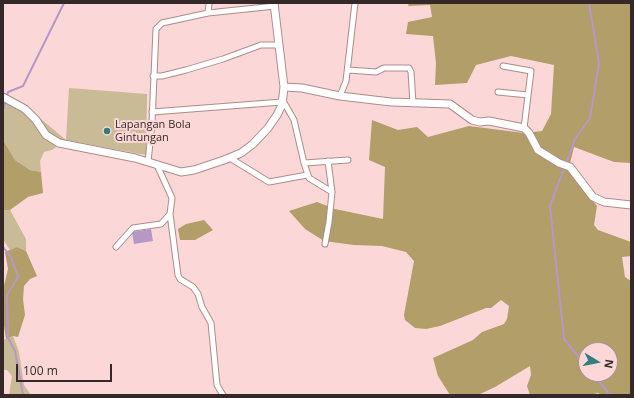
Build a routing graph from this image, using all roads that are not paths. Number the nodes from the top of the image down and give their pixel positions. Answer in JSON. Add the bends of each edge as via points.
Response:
{"nodes":[{"id":1,"x":209,"y":3,"type":"edge"},
{"id":2,"x":356,"y":3,"type":"edge"},
{"id":3,"x":275,"y":4,"type":"edge"},
{"id":4,"x":208,"y":12,"type":"junction"},
{"id":5,"x":279,"y":45,"type":"junction"},
{"id":6,"x":503,"y":66,"type":"dead end"},
{"id":7,"x":348,"y":70,"type":"junction"},
{"id":8,"x":153,"y":76,"type":"junction"},
{"id":9,"x":284,"y":87,"type":"junction"},
{"id":10,"x":498,"y":92,"type":"dead end"},
{"id":11,"x":528,"y":95,"type":"junction"},
{"id":12,"x":340,"y":96,"type":"junction"},
{"id":13,"x":3,"y":97,"type":"edge"},
{"id":14,"x":282,"y":100,"type":"junction"},
{"id":15,"x":413,"y":103,"type":"junction"},
{"id":16,"x":152,"y":112,"type":"junction"},
{"id":17,"x":524,"y":128,"type":"junction"},
{"id":18,"x":230,"y":158,"type":"junction"},
{"id":19,"x":348,"y":160,"type":"dead end"},
{"id":20,"x":328,"y":161,"type":"junction"},
{"id":21,"x":148,"y":162,"type":"junction"},
{"id":22,"x":304,"y":163,"type":"junction"},
{"id":23,"x":157,"y":165,"type":"junction"},
{"id":24,"x":307,"y":175,"type":"junction"},
{"id":25,"x":332,"y":192,"type":"junction"},
{"id":26,"x":631,"y":205,"type":"edge"},
{"id":27,"x":170,"y":214,"type":"junction"},
{"id":28,"x":324,"y":244,"type":"dead end"},
{"id":29,"x":116,"y":247,"type":"dead end"},
{"id":30,"x":223,"y":395,"type":"edge"}],
"edges":[{"from":1,"to":4,"type":"street"},
{"from":2,"to":7,"type":"street"},
{"from":3,"to":4,"type":"street"},
{"from":3,"to":5,"type":"street"},
{"from":4,"to":8,"type":"street","via":[[159,25],[155,33]]},
{"from":5,"to":8,"type":"street","via":[[261,45],[186,70]]},
{"from":5,"to":9,"type":"street"},
{"from":6,"to":11,"type":"street","via":[[531,71]]},
{"from":7,"to":12,"type":"street"},
{"from":7,"to":15,"type":"street","via":[[376,72],[384,68],[409,68]]},
{"from":8,"to":16,"type":"street"},
{"from":9,"to":12,"type":"street"},
{"from":9,"to":14,"type":"street"},
{"from":10,"to":11,"type":"street"},
{"from":11,"to":17,"type":"street"},
{"from":12,"to":15,"type":"street"},
{"from":13,"to":21,"type":"street","via":[[36,120],[46,135],[59,143]]},
{"from":14,"to":16,"type":"street"},
{"from":14,"to":18,"type":"street","via":[[274,120],[259,138],[241,153]]},
{"from":14,"to":22,"type":"street","via":[[294,120]]},
{"from":15,"to":17,"type":"street","via":[[450,104],[472,120]]},
{"from":16,"to":21,"type":"street"},
{"from":17,"to":26,"type":"street","via":[[538,150],[570,167],[593,197],[604,202]]},
{"from":18,"to":23,"type":"street","via":[[181,172]]},
{"from":18,"to":24,"type":"street","via":[[269,182]]},
{"from":19,"to":20,"type":"street"},
{"from":20,"to":22,"type":"street"},
{"from":20,"to":25,"type":"street"},
{"from":21,"to":23,"type":"street"},
{"from":22,"to":24,"type":"street"},
{"from":23,"to":27,"type":"street","via":[[172,198]]},
{"from":24,"to":25,"type":"street","via":[[313,182]]},
{"from":25,"to":28,"type":"street"},
{"from":27,"to":29,"type":"street","via":[[161,224],[133,228]]},
{"from":27,"to":30,"type":"street","via":[[178,275],[198,294],[211,324],[217,385]]}]}
